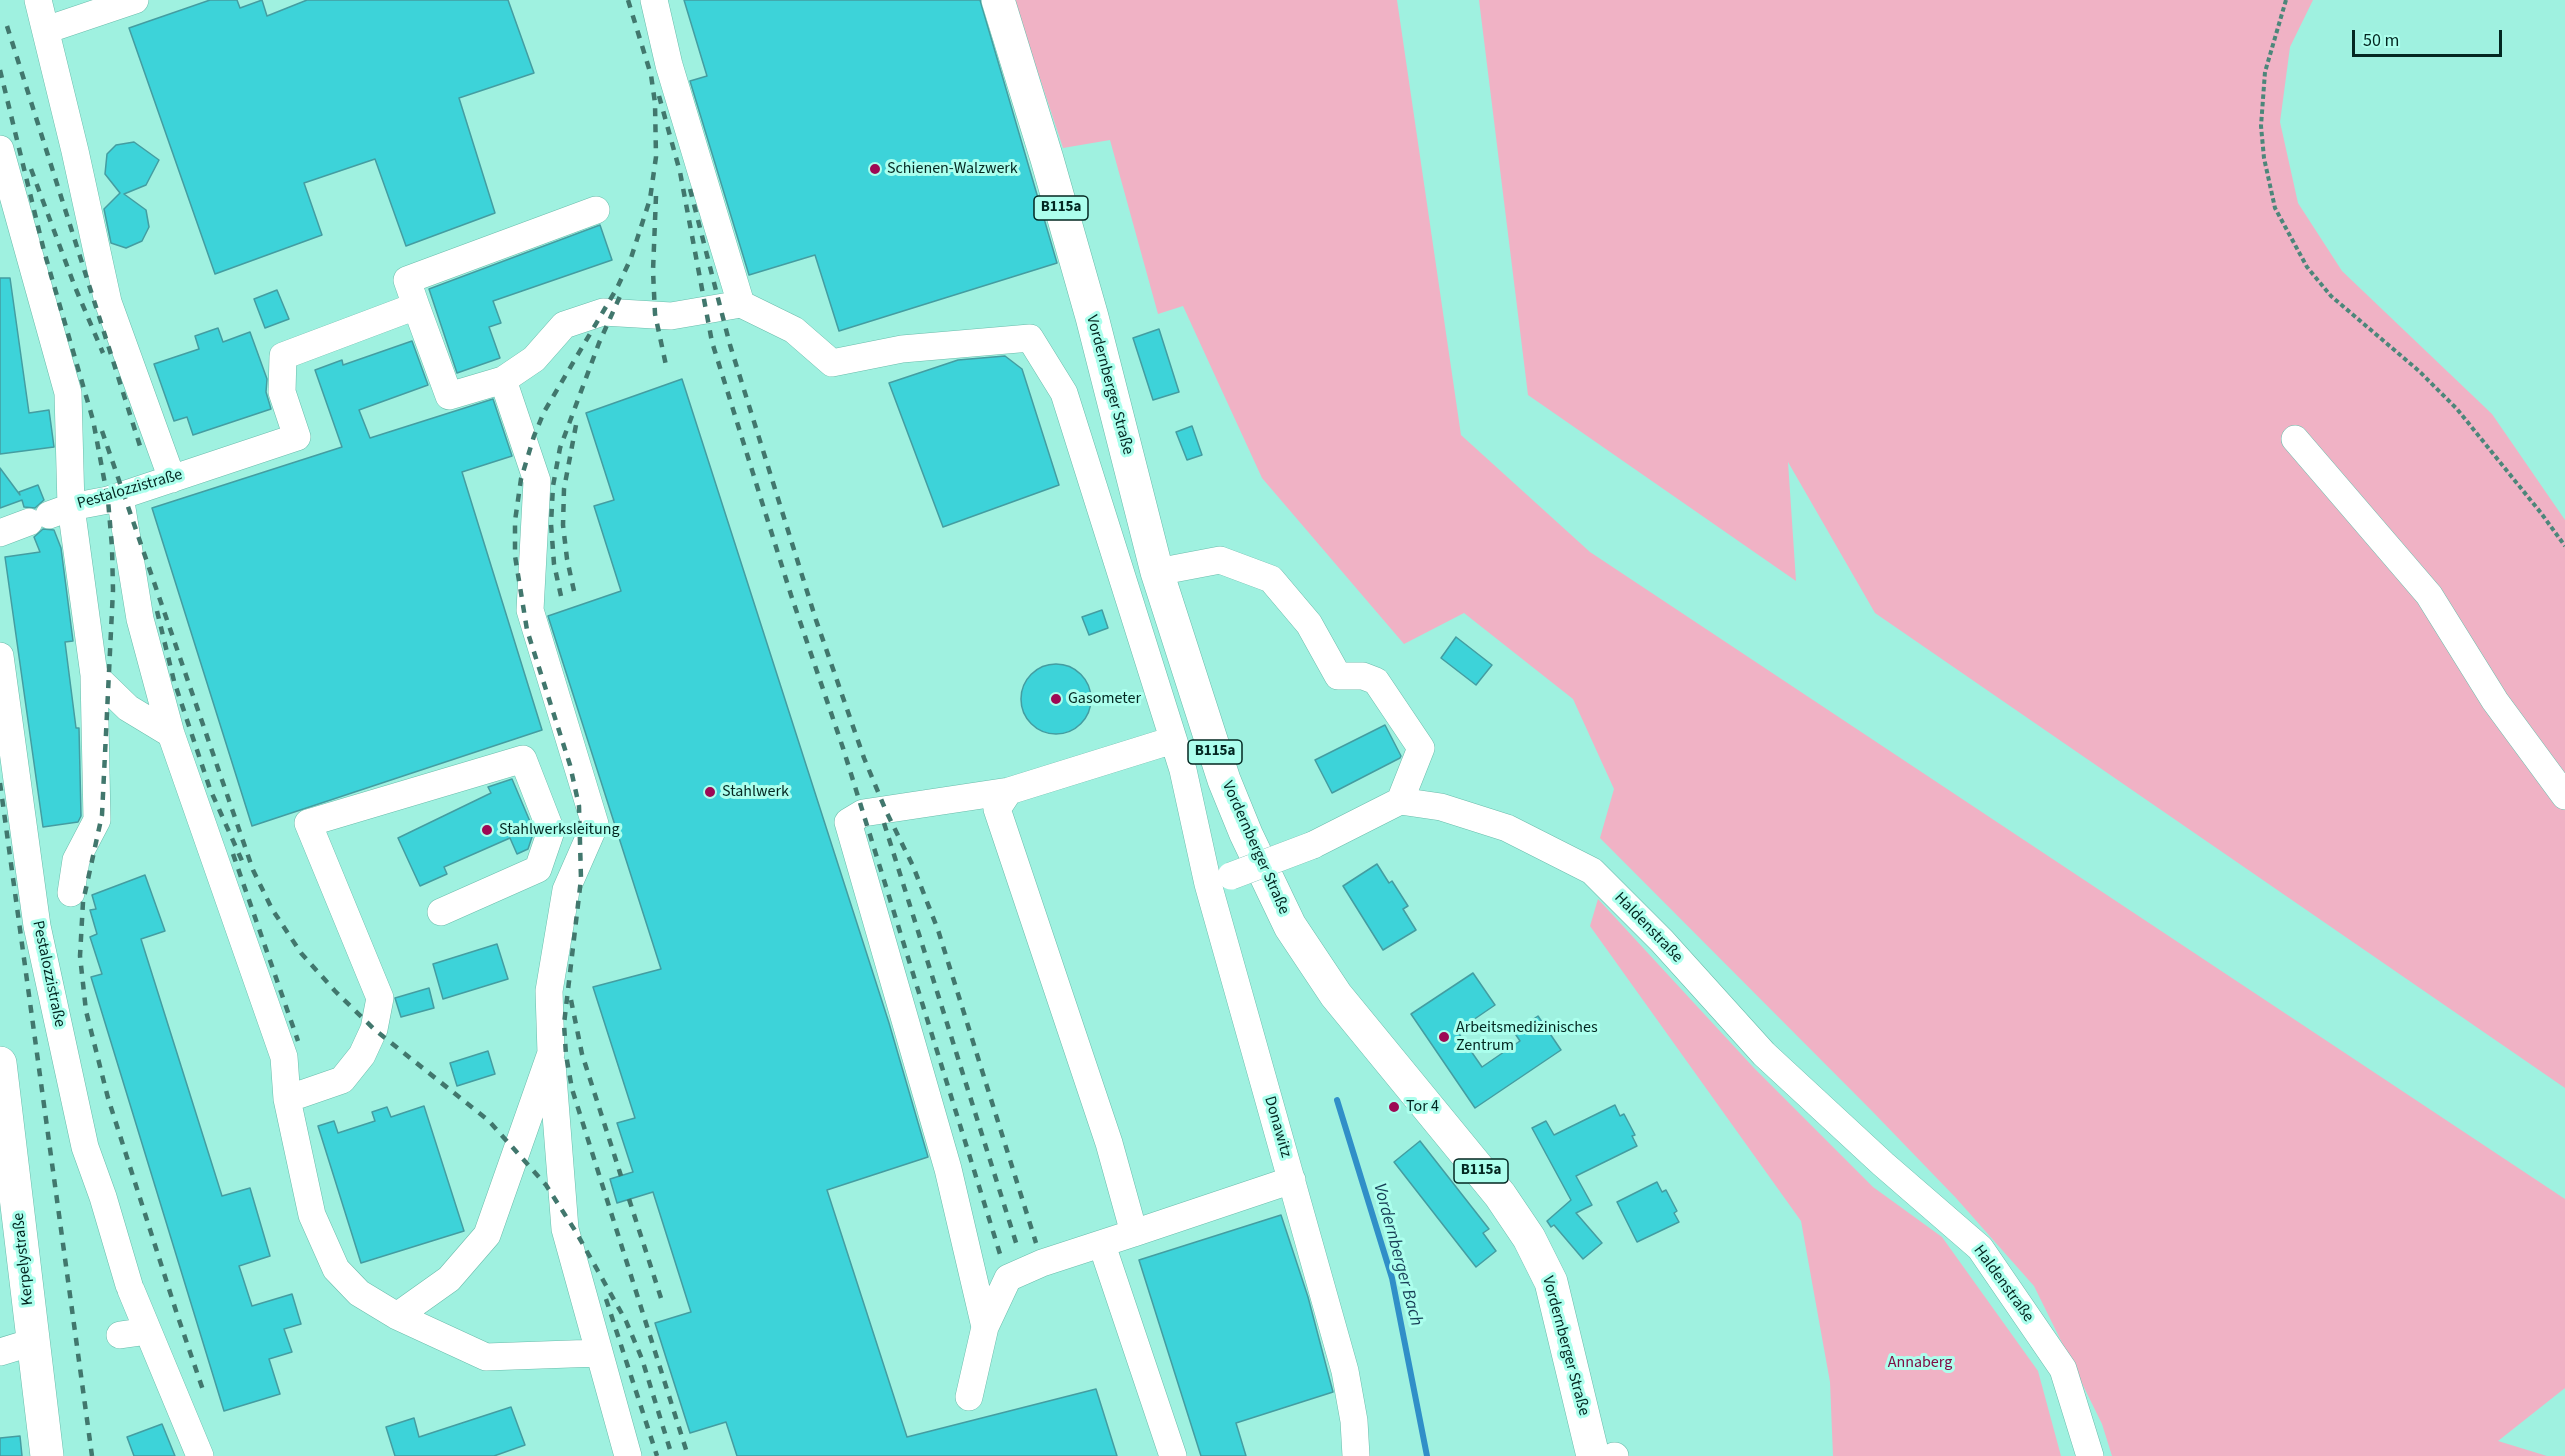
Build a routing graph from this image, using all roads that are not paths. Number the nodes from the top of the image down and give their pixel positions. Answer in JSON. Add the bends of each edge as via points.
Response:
{"nodes":[{"id":1,"x":38,"y":0,"type":"edge"},
{"id":2,"x":135,"y":0,"type":"edge"},
{"id":3,"x":654,"y":0,"type":"edge"},
{"id":4,"x":998,"y":0,"type":"edge"},
{"id":5,"x":46,"y":30,"type":"junction"},
{"id":6,"x":0,"y":149,"type":"edge"},
{"id":7,"x":596,"y":210,"type":"dead end"},
{"id":8,"x":741,"y":304,"type":"junction"},
{"id":9,"x":416,"y":306,"type":"junction"},
{"id":10,"x":503,"y":380,"type":"junction"},
{"id":11,"x":2295,"y":439,"type":"dead end"},
{"id":12,"x":172,"y":479,"type":"junction"},
{"id":13,"x":120,"y":496,"type":"junction"},
{"id":14,"x":50,"y":515,"type":"junction"},
{"id":15,"x":0,"y":533,"type":"edge"},
{"id":16,"x":1157,"y":572,"type":"junction"},
{"id":17,"x":0,"y":656,"type":"edge"},
{"id":18,"x":94,"y":675,"type":"junction"},
{"id":19,"x":171,"y":734,"type":"junction"},
{"id":20,"x":1173,"y":740,"type":"junction"},
{"id":21,"x":1009,"y":791,"type":"junction"},
{"id":22,"x":2565,"y":796,"type":"edge"},
{"id":23,"x":1400,"y":801,"type":"junction"},
{"id":24,"x":538,"y":869,"type":"junction"},
{"id":25,"x":1219,"y":880,"type":"junction"},
{"id":26,"x":566,"y":890,"type":"junction"},
{"id":27,"x":71,"y":893,"type":"dead end"},
{"id":28,"x":441,"y":912,"type":"dead end"},
{"id":29,"x":551,"y":1053,"type":"junction"},
{"id":30,"x":0,"y":1063,"type":"edge"},
{"id":31,"x":287,"y":1099,"type":"junction"},
{"id":32,"x":1292,"y":1180,"type":"junction"},
{"id":33,"x":1134,"y":1233,"type":"junction"},
{"id":34,"x":1102,"y":1245,"type":"junction"},
{"id":35,"x":398,"y":1316,"type":"junction"},
{"id":36,"x":985,"y":1327,"type":"junction"},
{"id":37,"x":148,"y":1331,"type":"junction"},
{"id":38,"x":120,"y":1335,"type":"dead end"},
{"id":39,"x":33,"y":1342,"type":"junction"},
{"id":40,"x":0,"y":1352,"type":"edge"},
{"id":41,"x":598,"y":1353,"type":"junction"},
{"id":42,"x":969,"y":1396,"type":"dead end"},
{"id":43,"x":47,"y":1456,"type":"edge"},
{"id":44,"x":200,"y":1456,"type":"edge"},
{"id":45,"x":628,"y":1456,"type":"edge"},
{"id":46,"x":1173,"y":1456,"type":"edge"},
{"id":47,"x":1356,"y":1456,"type":"edge"},
{"id":48,"x":1593,"y":1456,"type":"edge"},
{"id":49,"x":2090,"y":1456,"type":"edge"}],
"edges":[{"from":1,"to":5,"type":"street"},
{"from":2,"to":5,"type":"street"},
{"from":3,"to":8,"type":"street","via":[[669,65]]},
{"from":4,"to":16,"type":"main road","name":"Vordernberger Straße","number":"B115a","via":[[1092,317]]},
{"from":5,"to":12,"type":"street","via":[[108,302]]},
{"from":6,"to":14,"type":"street","via":[[68,393]]},
{"from":7,"to":9,"type":"street","via":[[407,280]]},
{"from":8,"to":10,"type":"street","via":[[670,316],[603,312],[564,325],[534,358]]},
{"from":8,"to":20,"type":"street","name":"Donawitz","via":[[794,330],[832,363],[902,349],[1030,338],[1064,393]]},
{"from":9,"to":10,"type":"street","via":[[449,396]]},
{"from":9,"to":12,"type":"street","name":"Pestalozzistraße","via":[[283,356],[282,392],[297,437]]},
{"from":10,"to":26,"type":"street","via":[[537,482],[530,610],[595,824]]},
{"from":11,"to":22,"type":"street","via":[[2429,595],[2495,701]]},
{"from":12,"to":13,"type":"street","name":"Pestalozzistraße"},
{"from":13,"to":14,"type":"street","name":"Pestalozzistraße"},
{"from":13,"to":19,"type":"street","via":[[140,620]]},
{"from":14,"to":15,"type":"street","name":"Pestalozzistraße"},
{"from":14,"to":18,"type":"street"},
{"from":16,"to":23,"type":"street","via":[[1220,560],[1271,579],[1309,624],[1338,676],[1363,676],[1376,681],[1422,748]]},
{"from":16,"to":48,"type":"main road","name":"Vordernberger Straße","number":"B115a","via":[[1224,780],[1290,926],[1336,995],[1500,1195],[1547,1273]]},
{"from":17,"to":37,"type":"street","name":"Pestalozzistraße","via":[[37,926],[85,1147]]},
{"from":18,"to":19,"type":"street","via":[[128,708]]},
{"from":18,"to":27,"type":"street","via":[[97,820],[76,860]]},
{"from":19,"to":31,"type":"street","via":[[284,1057]]},
{"from":20,"to":21,"type":"street"},
{"from":20,"to":25,"type":"street","name":"Donawitz"},
{"from":21,"to":33,"type":"street","via":[[997,809]]},
{"from":21,"to":36,"type":"street","via":[[863,813],[848,822],[948,1169]]},
{"from":23,"to":25,"type":"street","bridge":true,"via":[[1312,845]]},
{"from":23,"to":49,"type":"street","name":"Haldenstraße","via":[[1441,807],[1507,828],[1592,871],[1662,941],[1764,1054],[1980,1248],[2063,1369]]},
{"from":24,"to":26,"type":"street"},
{"from":24,"to":28,"type":"street"},
{"from":24,"to":31,"type":"street","via":[[551,831],[523,759],[308,823],[380,998],[374,1029],[362,1055],[342,1080]]},
{"from":25,"to":32,"type":"street","name":"Donawitz"},
{"from":26,"to":29,"type":"street","via":[[549,991]]},
{"from":29,"to":35,"type":"street","via":[[487,1235],[449,1278]]},
{"from":29,"to":41,"type":"street","via":[[565,1229]]},
{"from":30,"to":39,"type":"main road","name":"Kerpelystraße"},
{"from":31,"to":35,"type":"street","via":[[312,1215],[336,1269],[359,1293]]},
{"from":32,"to":33,"type":"street"},
{"from":32,"to":47,"type":"street","name":"Donawitz","via":[[1345,1371]]},
{"from":33,"to":34,"type":"street"},
{"from":34,"to":36,"type":"street","via":[[1024,1269],[1008,1278]]},
{"from":34,"to":46,"type":"street"},
{"from":35,"to":41,"type":"street","via":[[486,1357]]},
{"from":36,"to":42,"type":"street"},
{"from":37,"to":38,"type":"street"},
{"from":37,"to":44,"type":"street","name":"Pestalozzistraße"},
{"from":39,"to":40,"type":"street"},
{"from":39,"to":43,"type":"main road","name":"Kerpelystraße"},
{"from":41,"to":45,"type":"street"}]}
